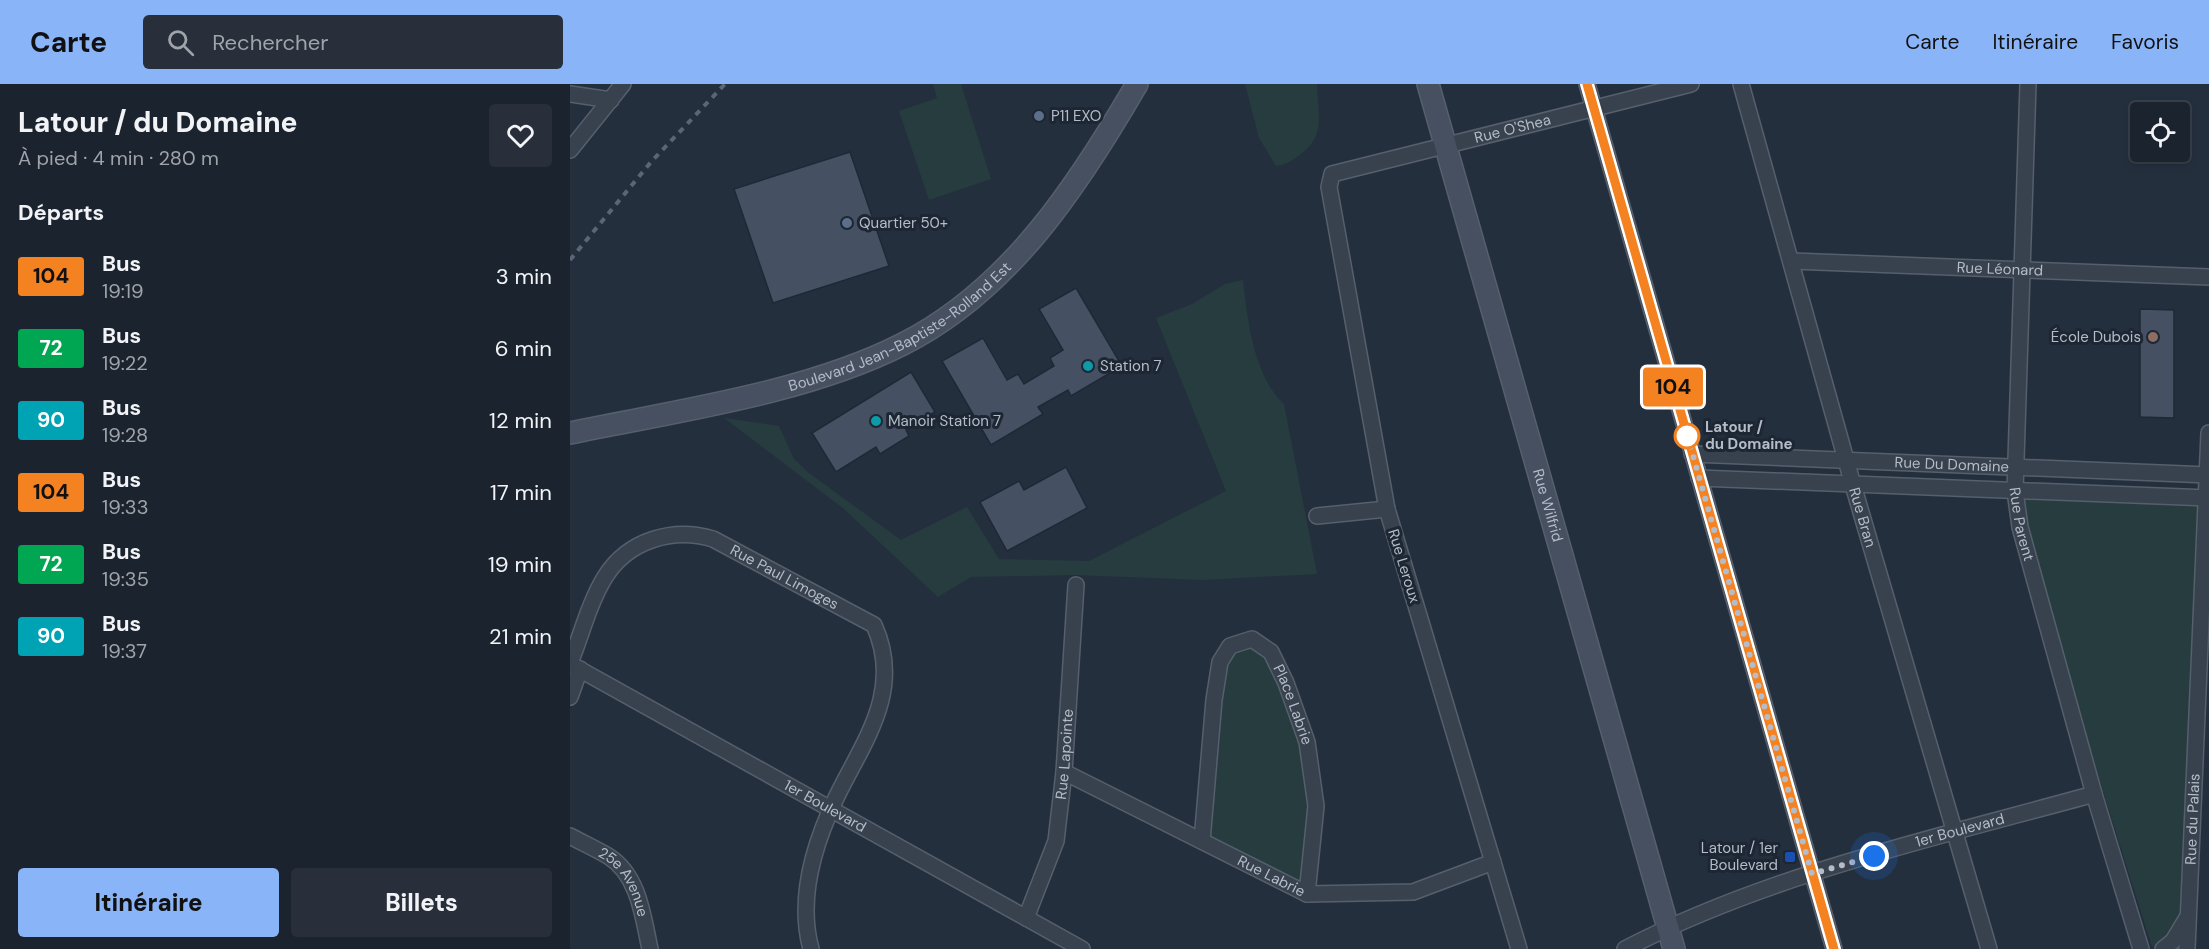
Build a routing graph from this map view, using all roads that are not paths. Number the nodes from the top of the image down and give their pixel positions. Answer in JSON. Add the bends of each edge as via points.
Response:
{"nodes":[{"id":1,"x":623,"y":84,"type":"edge"},
{"id":2,"x":1137,"y":84,"type":"edge"},
{"id":3,"x":1428,"y":84,"type":"edge"},
{"id":4,"x":1587,"y":84,"type":"edge"},
{"id":5,"x":1691,"y":84,"type":"edge"},
{"id":6,"x":1741,"y":84,"type":"edge"},
{"id":7,"x":2028,"y":84,"type":"edge"},
{"id":8,"x":570,"y":93,"type":"edge"},
{"id":9,"x":611,"y":100,"type":"junction"},
{"id":10,"x":1594,"y":108,"type":"junction"},
{"id":11,"x":1446,"y":146,"type":"junction"},
{"id":12,"x":570,"y":150,"type":"edge"},
{"id":13,"x":1332,"y":174,"type":"joint"},
{"id":14,"x":1792,"y":261,"type":"junction"},
{"id":15,"x":2023,"y":270,"type":"junction"},
{"id":16,"x":2209,"y":277,"type":"edge"},
{"id":17,"x":570,"y":433,"type":"edge"},
{"id":18,"x":2209,"y":433,"type":"edge"},
{"id":19,"x":1692,"y":454,"type":"junction"},
{"id":20,"x":1846,"y":462,"type":"junction"},
{"id":21,"x":2016,"y":468,"type":"junction"},
{"id":22,"x":2208,"y":475,"type":"edge"},
{"id":23,"x":1699,"y":478,"type":"junction"},
{"id":24,"x":1853,"y":485,"type":"junction"},
{"id":25,"x":2015,"y":491,"type":"junction"},
{"id":26,"x":2208,"y":498,"type":"edge"},
{"id":27,"x":1387,"y":508,"type":"junction"},
{"id":28,"x":1317,"y":516,"type":"dead end"},
{"id":29,"x":1076,"y":585,"type":"dead end"},
{"id":30,"x":573,"y":666,"type":"edge"},
{"id":31,"x":570,"y":697,"type":"edge"},
{"id":32,"x":2203,"y":712,"type":"edge"},
{"id":33,"x":2202,"y":735,"type":"edge"},
{"id":34,"x":1064,"y":772,"type":"junction"},
{"id":35,"x":2094,"y":794,"type":"junction"},
{"id":36,"x":831,"y":809,"type":"junction"},
{"id":37,"x":1956,"y":832,"type":"junction"},
{"id":38,"x":570,"y":836,"type":"edge"},
{"id":39,"x":1202,"y":841,"type":"junction"},
{"id":40,"x":1493,"y":862,"type":"junction"},
{"id":41,"x":1812,"y":874,"type":"junction"},
{"id":42,"x":1307,"y":894,"type":"junction"},
{"id":43,"x":2188,"y":915,"type":"junction"},
{"id":44,"x":1026,"y":918,"type":"junction"},
{"id":45,"x":1668,"y":927,"type":"junction"},
{"id":46,"x":650,"y":949,"type":"edge"},
{"id":47,"x":812,"y":949,"type":"edge"},
{"id":48,"x":1082,"y":949,"type":"edge"},
{"id":49,"x":1519,"y":949,"type":"edge"},
{"id":50,"x":1625,"y":949,"type":"edge"},
{"id":51,"x":1674,"y":949,"type":"edge"},
{"id":52,"x":1834,"y":949,"type":"edge"},
{"id":53,"x":1989,"y":949,"type":"edge"},
{"id":54,"x":2141,"y":949,"type":"edge"},
{"id":55,"x":2163,"y":949,"type":"edge"},
{"id":56,"x":2187,"y":949,"type":"edge"}],
"edges":[{"from":1,"to":9,"type":"street"},
{"from":2,"to":17,"type":"street","name":"Boulevard Jean-Baptiste-Rolland Est","via":[[1094,157],[1052,217],[962,306],[905,344],[790,386]]},
{"from":3,"to":11,"type":"street","name":"Rue Wilfrid"},
{"from":4,"to":10,"type":"street"},
{"from":5,"to":10,"type":"street","name":"Rue O'Shea"},
{"from":6,"to":14,"type":"street","name":"Rue Bran"},
{"from":7,"to":15,"type":"street","name":"Rue Parent"},
{"from":8,"to":9,"type":"street"},
{"from":9,"to":12,"type":"street"},
{"from":10,"to":11,"type":"street","name":"Rue O'Shea"},
{"from":10,"to":19,"type":"street"},
{"from":11,"to":13,"type":"street","name":"Rue O'Shea"},
{"from":11,"to":45,"type":"street","name":"Rue Wilfrid"},
{"from":13,"to":27,"type":"street","name":"Rue Leroux","via":[[1329,187]]},
{"from":14,"to":15,"type":"street","name":"Rue Léonard"},
{"from":14,"to":20,"type":"street","name":"Rue Bran"},
{"from":15,"to":16,"type":"street","name":"Rue Léonard"},
{"from":15,"to":21,"type":"street","name":"Rue Parent"},
{"from":18,"to":22,"type":"street","name":"Rue du Palais"},
{"from":19,"to":20,"type":"street","name":"Rue Du Domaine"},
{"from":19,"to":23,"type":"street"},
{"from":20,"to":21,"type":"street","name":"Rue Du Domaine"},
{"from":20,"to":24,"type":"street","name":"Rue Bran"},
{"from":21,"to":22,"type":"street","name":"Rue Du Domaine"},
{"from":21,"to":25,"type":"street","name":"Rue Parent"},
{"from":22,"to":26,"type":"street","name":"Rue du Palais"},
{"from":23,"to":24,"type":"street","name":"Rue Du Domaine"},
{"from":23,"to":41,"type":"street"},
{"from":24,"to":25,"type":"street","name":"Rue Du Domaine"},
{"from":24,"to":37,"type":"street","name":"Rue Bran"},
{"from":25,"to":26,"type":"street","name":"Rue Du Domaine"},
{"from":25,"to":35,"type":"street","name":"Rue Parent","via":[[2020,526]]},
{"from":26,"to":32,"type":"street","name":"Rue du Palais"},
{"from":27,"to":28,"type":"street"},
{"from":27,"to":40,"type":"street","name":"Rue Leroux"},
{"from":29,"to":34,"type":"street","name":"Rue Lapointe"},
{"from":30,"to":31,"type":"street","name":"Rue Paul Limoges"},
{"from":30,"to":36,"type":"street","name":"1er Boulevard"},
{"from":30,"to":36,"type":"street","name":"Rue Paul Limoges","via":[[604,579],[615,564],[644,542],[675,533],[713,539],[860,616],[874,625],[879,637],[883,667],[881,705],[869,738]]},
{"from":32,"to":33,"type":"street","name":"Rue du Palais"},
{"from":33,"to":43,"type":"street","name":"Rue du Palais"},
{"from":34,"to":39,"type":"street","name":"Rue Labrie"},
{"from":34,"to":44,"type":"street","name":"Rue Lapointe","via":[[1056,841]]},
{"from":35,"to":37,"type":"street","name":"1er Boulevard"},
{"from":35,"to":54,"type":"street","name":"Rue Parent"},
{"from":36,"to":44,"type":"street","name":"1er Boulevard"},
{"from":36,"to":47,"type":"street","name":"Rue Paul Limoges","via":[[820,834],[805,909]]},
{"from":37,"to":41,"type":"street","name":"1er Boulevard"},
{"from":37,"to":53,"type":"street","name":"Rue Bran"},
{"from":38,"to":46,"type":"street","name":"25e Avenue","via":[[610,857],[626,874],[638,896]]},
{"from":39,"to":42,"type":"street","name":"Rue Labrie"},
{"from":39,"to":42,"type":"street","name":"Place Labrie","via":[[1220,662],[1230,646],[1251,639],[1271,652],[1307,742],[1316,806]]},
{"from":40,"to":42,"type":"street","name":"Rue Labrie","via":[[1413,892]]},
{"from":40,"to":49,"type":"street","name":"Rue Leroux"},
{"from":41,"to":45,"type":"street","name":"1er Boulevard","via":[[1745,895]]},
{"from":41,"to":52,"type":"street"},
{"from":43,"to":55,"type":"street","name":"Rue du Palais","via":[[2173,941]]},
{"from":43,"to":56,"type":"street","name":"Rue du Palais"},
{"from":44,"to":48,"type":"street","name":"1er Boulevard"},
{"from":45,"to":50,"type":"street","name":"1er Boulevard"},
{"from":45,"to":51,"type":"street","name":"Rue Wilfrid"}]}
